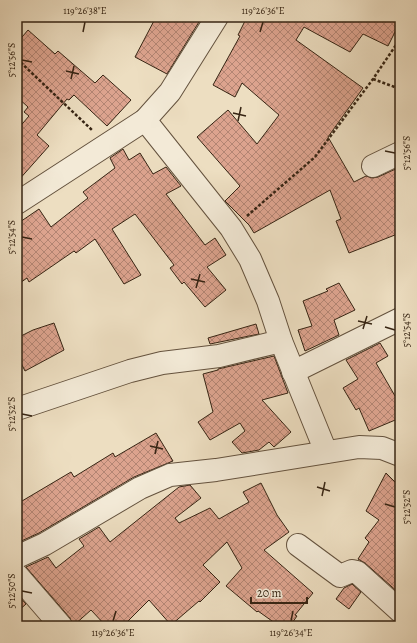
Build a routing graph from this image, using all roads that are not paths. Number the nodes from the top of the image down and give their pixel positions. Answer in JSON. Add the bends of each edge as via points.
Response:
{"nodes":[{"id":1,"x":217,"y":17,"type":"edge"},
{"id":2,"x":145,"y":120,"type":"junction"},
{"id":3,"x":400,"y":152,"type":"edge"},
{"id":4,"x":373,"y":166,"type":"dead end"},
{"id":5,"x":17,"y":203,"type":"edge"},
{"id":6,"x":400,"y":319,"type":"edge"},
{"id":7,"x":281,"y":341,"type":"junction"},
{"id":8,"x":293,"y":372,"type":"junction"},
{"id":9,"x":17,"y":409,"type":"edge"},
{"id":10,"x":326,"y":452,"type":"junction"},
{"id":11,"x":400,"y":455,"type":"edge"},
{"id":12,"x":298,"y":545,"type":"dead end"},
{"id":13,"x":17,"y":557,"type":"edge"},
{"id":14,"x":17,"y":575,"type":"edge"},
{"id":15,"x":400,"y":611,"type":"edge"},
{"id":16,"x":61,"y":626,"type":"edge"}],
"edges":[{"from":1,"to":2,"type":"street","via":[[170,92]]},
{"from":2,"to":5,"type":"street"},
{"from":2,"to":7,"type":"street","via":[[230,228],[250,259]]},
{"from":3,"to":4,"type":"street"},
{"from":6,"to":8,"type":"street"},
{"from":7,"to":8,"type":"street"},
{"from":7,"to":9,"type":"street","via":[[219,356],[162,363],[130,371]]},
{"from":8,"to":10,"type":"street"},
{"from":10,"to":11,"type":"street","via":[[371,446]]},
{"from":10,"to":13,"type":"street","via":[[164,477]]},
{"from":12,"to":15,"type":"street","via":[[340,576],[357,572]]},
{"from":14,"to":16,"type":"street"}]}
